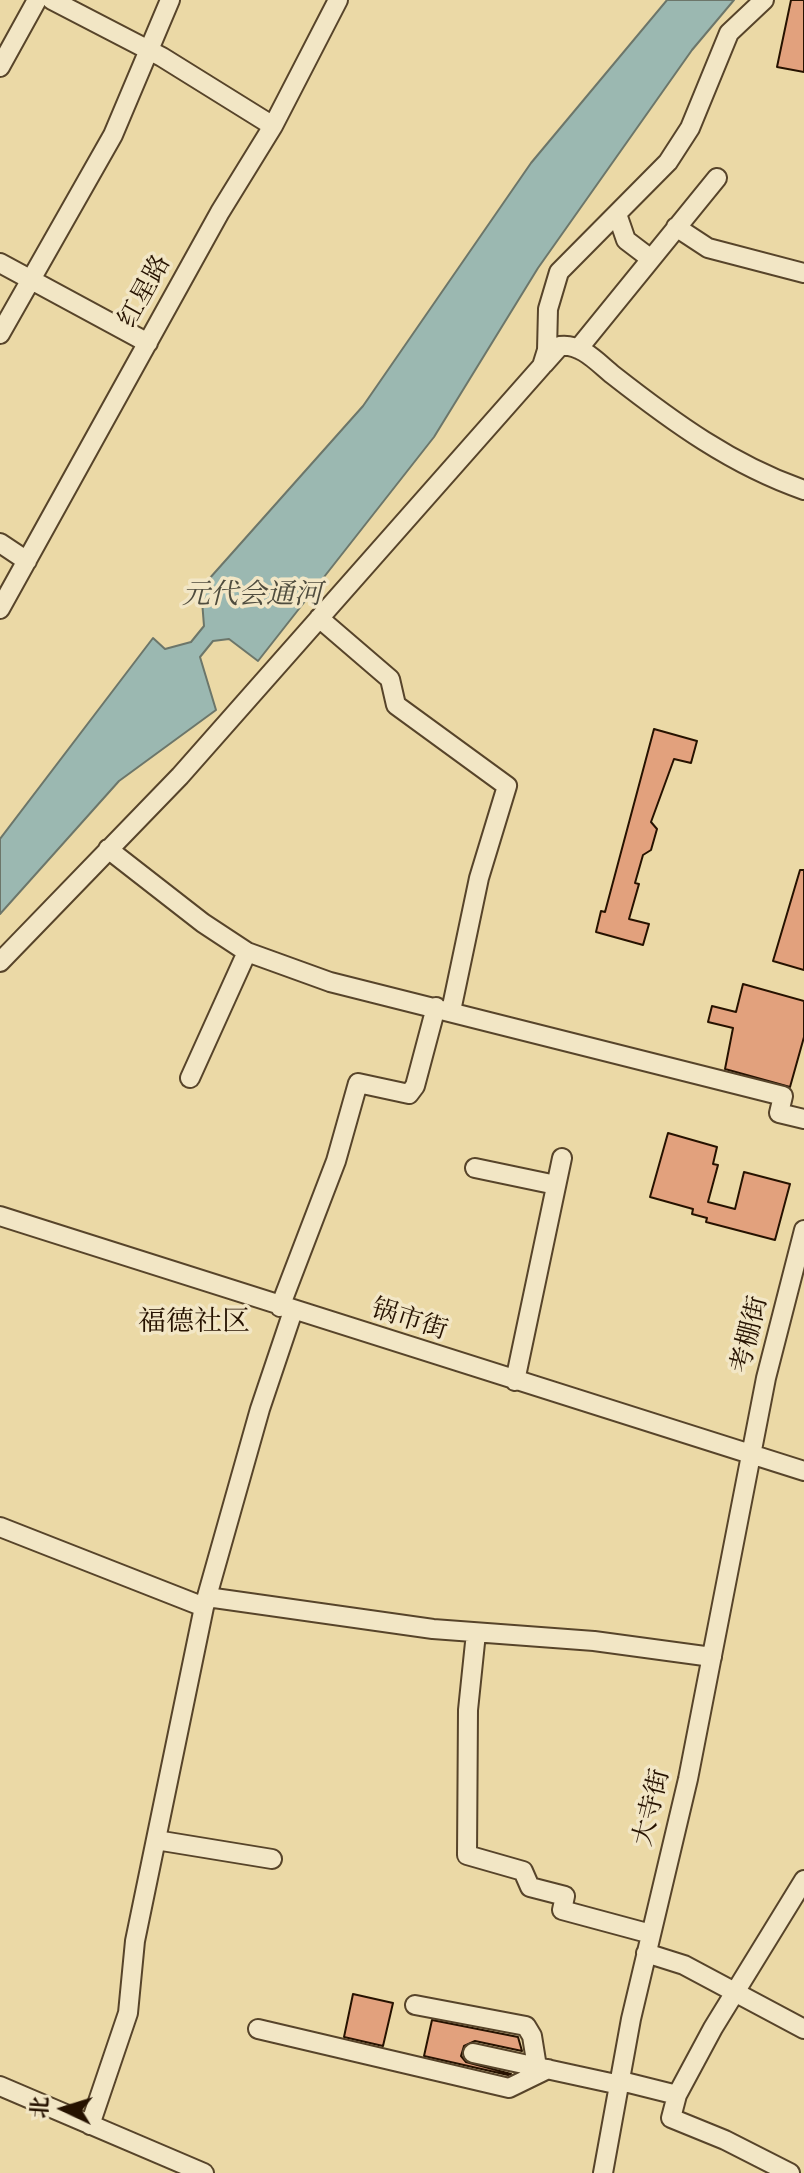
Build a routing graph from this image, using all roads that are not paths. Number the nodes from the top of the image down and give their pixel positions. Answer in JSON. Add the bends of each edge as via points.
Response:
{"nodes":[{"id":1,"x":37,"y":0,"type":"edge"},
{"id":2,"x":52,"y":0,"type":"edge"},
{"id":3,"x":170,"y":0,"type":"edge"},
{"id":4,"x":338,"y":0,"type":"edge"},
{"id":5,"x":764,"y":0,"type":"edge"},
{"id":6,"x":148,"y":50,"type":"junction"},
{"id":7,"x":0,"y":67,"type":"edge"},
{"id":8,"x":273,"y":126,"type":"junction"},
{"id":9,"x":717,"y":178,"type":"dead end"},
{"id":10,"x":617,"y":214,"type":"junction"},
{"id":11,"x":676,"y":227,"type":"junction"},
{"id":12,"x":651,"y":259,"type":"junction"},
{"id":13,"x":0,"y":263,"type":"edge"},
{"id":14,"x":804,"y":273,"type":"edge"},
{"id":15,"x":31,"y":280,"type":"junction"},
{"id":16,"x":0,"y":334,"type":"edge"},
{"id":17,"x":148,"y":343,"type":"junction"},
{"id":18,"x":578,"y":349,"type":"junction"},
{"id":19,"x":542,"y":366,"type":"junction"},
{"id":20,"x":804,"y":490,"type":"edge"},
{"id":21,"x":0,"y":543,"type":"edge"},
{"id":22,"x":27,"y":561,"type":"junction"},
{"id":23,"x":0,"y":609,"type":"edge"},
{"id":24,"x":319,"y":618,"type":"junction"},
{"id":25,"x":108,"y":849,"type":"junction"},
{"id":26,"x":247,"y":952,"type":"junction"},
{"id":27,"x":0,"y":962,"type":"edge"},
{"id":28,"x":443,"y":1009,"type":"junction"},
{"id":29,"x":190,"y":1078,"type":"dead end"},
{"id":30,"x":804,"y":1119,"type":"edge"},
{"id":31,"x":562,"y":1158,"type":"dead end"},
{"id":32,"x":475,"y":1168,"type":"dead end"},
{"id":33,"x":556,"y":1185,"type":"junction"},
{"id":34,"x":0,"y":1216,"type":"edge"},
{"id":35,"x":804,"y":1230,"type":"edge"},
{"id":36,"x":795,"y":1302,"type":"edge"},
{"id":37,"x":286,"y":1309,"type":"junction"},
{"id":38,"x":515,"y":1381,"type":"junction"},
{"id":39,"x":751,"y":1454,"type":"junction"},
{"id":40,"x":804,"y":1471,"type":"edge"},
{"id":41,"x":0,"y":1527,"type":"edge"},
{"id":42,"x":206,"y":1602,"type":"junction"},
{"id":43,"x":476,"y":1633,"type":"junction"},
{"id":44,"x":712,"y":1657,"type":"junction"},
{"id":45,"x":156,"y":1840,"type":"junction"},
{"id":46,"x":272,"y":1859,"type":"dead end"},
{"id":47,"x":804,"y":1880,"type":"edge"},
{"id":48,"x":651,"y":1934,"type":"junction"},
{"id":49,"x":646,"y":1953,"type":"junction"},
{"id":50,"x":737,"y":1993,"type":"junction"},
{"id":51,"x":415,"y":2005,"type":"dead end"},
{"id":52,"x":258,"y":2029,"type":"dead end"},
{"id":53,"x":804,"y":2029,"type":"edge"},
{"id":54,"x":473,"y":2053,"type":"dead end"},
{"id":55,"x":543,"y":2068,"type":"junction"},
{"id":56,"x":620,"y":2083,"type":"junction"},
{"id":57,"x":0,"y":2086,"type":"edge"},
{"id":58,"x":677,"y":2095,"type":"junction"},
{"id":59,"x":90,"y":2125,"type":"junction"},
{"id":60,"x":204,"y":2173,"type":"edge"},
{"id":61,"x":603,"y":2173,"type":"edge"},
{"id":62,"x":790,"y":2173,"type":"edge"}],
"edges":[{"from":1,"to":7,"type":"street"},
{"from":2,"to":6,"type":"street"},
{"from":3,"to":6,"type":"street"},
{"from":4,"to":8,"type":"street","name":"红星路"},
{"from":5,"to":10,"type":"street","via":[[729,33],[690,128],[668,162]]},
{"from":6,"to":8,"type":"street"},
{"from":6,"to":15,"type":"street","via":[[113,135]]},
{"from":8,"to":17,"type":"street","name":"红星路"},
{"from":9,"to":11,"type":"street"},
{"from":10,"to":12,"type":"street","via":[[626,240]]},
{"from":10,"to":19,"type":"street","via":[[559,272],[548,309]]},
{"from":11,"to":12,"type":"street"},
{"from":11,"to":14,"type":"street","via":[[708,248]]},
{"from":12,"to":18,"type":"street"},
{"from":13,"to":15,"type":"street"},
{"from":15,"to":16,"type":"street"},
{"from":15,"to":17,"type":"street"},
{"from":17,"to":22,"type":"street","name":"红星路"},
{"from":18,"to":19,"type":"street","via":[[560,346]]},
{"from":18,"to":20,"type":"street","via":[[736,462]]},
{"from":19,"to":24,"type":"street"},
{"from":21,"to":22,"type":"street"},
{"from":22,"to":23,"type":"street","name":"红星路"},
{"from":24,"to":25,"type":"street"},
{"from":24,"to":28,"type":"street","via":[[390,679],[396,705],[507,786]]},
{"from":25,"to":26,"type":"street"},
{"from":25,"to":27,"type":"street"},
{"from":26,"to":28,"type":"street","via":[[330,982]]},
{"from":26,"to":29,"type":"street"},
{"from":28,"to":30,"type":"street","via":[[783,1096],[779,1113]]},
{"from":28,"to":37,"type":"street","via":[[409,1094],[358,1083]]},
{"from":31,"to":33,"type":"street"},
{"from":32,"to":33,"type":"street"},
{"from":33,"to":38,"type":"street"},
{"from":34,"to":37,"type":"street","name":"锅市街"},
{"from":35,"to":36,"type":"street","name":"考棚街"},
{"from":36,"to":39,"type":"street","name":"考棚街"},
{"from":37,"to":38,"type":"street","name":"锅市街"},
{"from":37,"to":42,"type":"street"},
{"from":38,"to":39,"type":"street","name":"锅市街"},
{"from":39,"to":40,"type":"street","name":"锅市街"},
{"from":39,"to":44,"type":"street","name":"大寺街"},
{"from":41,"to":42,"type":"street"},
{"from":42,"to":43,"type":"street"},
{"from":42,"to":45,"type":"street"},
{"from":43,"to":44,"type":"street"},
{"from":43,"to":48,"type":"street","via":[[468,1710],[467,1855],[523,1871],[530,1887],[565,1896],[562,1910]]},
{"from":44,"to":48,"type":"street","name":"大寺街"},
{"from":45,"to":46,"type":"street"},
{"from":45,"to":59,"type":"street","via":[[135,1941],[128,2013]]},
{"from":47,"to":50,"type":"street"},
{"from":48,"to":49,"type":"street","name":"大寺街"},
{"from":49,"to":50,"type":"street","via":[[684,1965]]},
{"from":49,"to":56,"type":"street","name":"大寺街"},
{"from":50,"to":53,"type":"street"},
{"from":50,"to":58,"type":"street"},
{"from":51,"to":55,"type":"street","via":[[526,2026]]},
{"from":52,"to":55,"type":"street","via":[[509,2088]]},
{"from":54,"to":55,"type":"street"},
{"from":55,"to":56,"type":"street"},
{"from":56,"to":58,"type":"street"},
{"from":56,"to":61,"type":"street","name":"大寺街"},
{"from":57,"to":59,"type":"street"},
{"from":58,"to":62,"type":"street","via":[[671,2118]]},
{"from":59,"to":60,"type":"street"}]}
